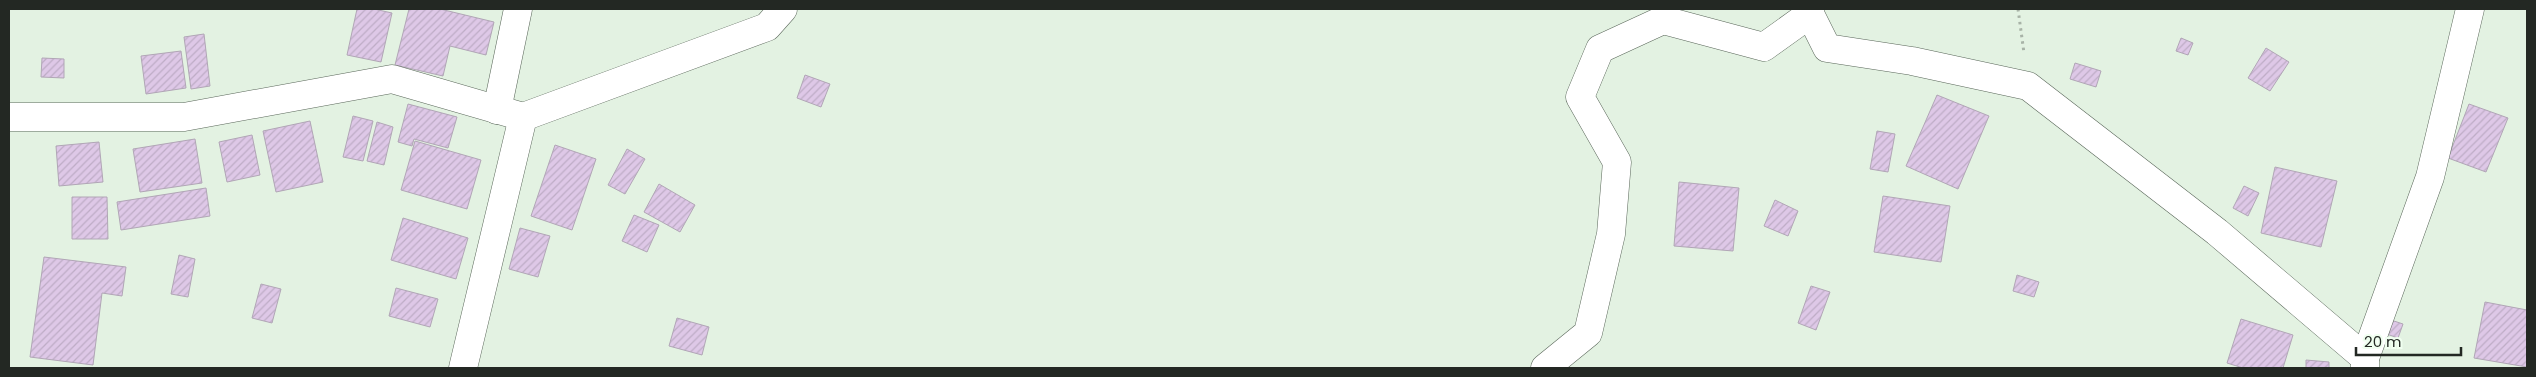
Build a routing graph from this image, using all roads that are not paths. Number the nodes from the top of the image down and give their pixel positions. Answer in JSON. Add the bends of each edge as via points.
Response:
{"nodes":[{"id":1,"x":518,"y":9,"type":"edge"},
{"id":2,"x":783,"y":9,"type":"edge"},
{"id":3,"x":2470,"y":9,"type":"edge"},
{"id":4,"x":1810,"y":11,"type":"edge"},
{"id":5,"x":510,"y":113,"type":"junction"},
{"id":6,"x":9,"y":117,"type":"edge"},
{"id":7,"x":2365,"y":363,"type":"edge"},
{"id":8,"x":462,"y":368,"type":"edge"},
{"id":9,"x":1545,"y":368,"type":"edge"}],
"edges":[{"from":1,"to":5,"type":"street"},
{"from":2,"to":5,"type":"street","via":[[767,27]]},
{"from":3,"to":7,"type":"street","via":[[2430,176]]},
{"from":4,"to":7,"type":"street","via":[[1827,48],[1912,61],[2028,86],[2217,232]]},
{"from":4,"to":9,"type":"street","via":[[1764,47],[1663,20],[1600,48],[1580,98],[1617,162],[1611,234],[1588,333]]},
{"from":5,"to":6,"type":"street","via":[[392,79],[184,117]]},
{"from":5,"to":8,"type":"street"}]}
